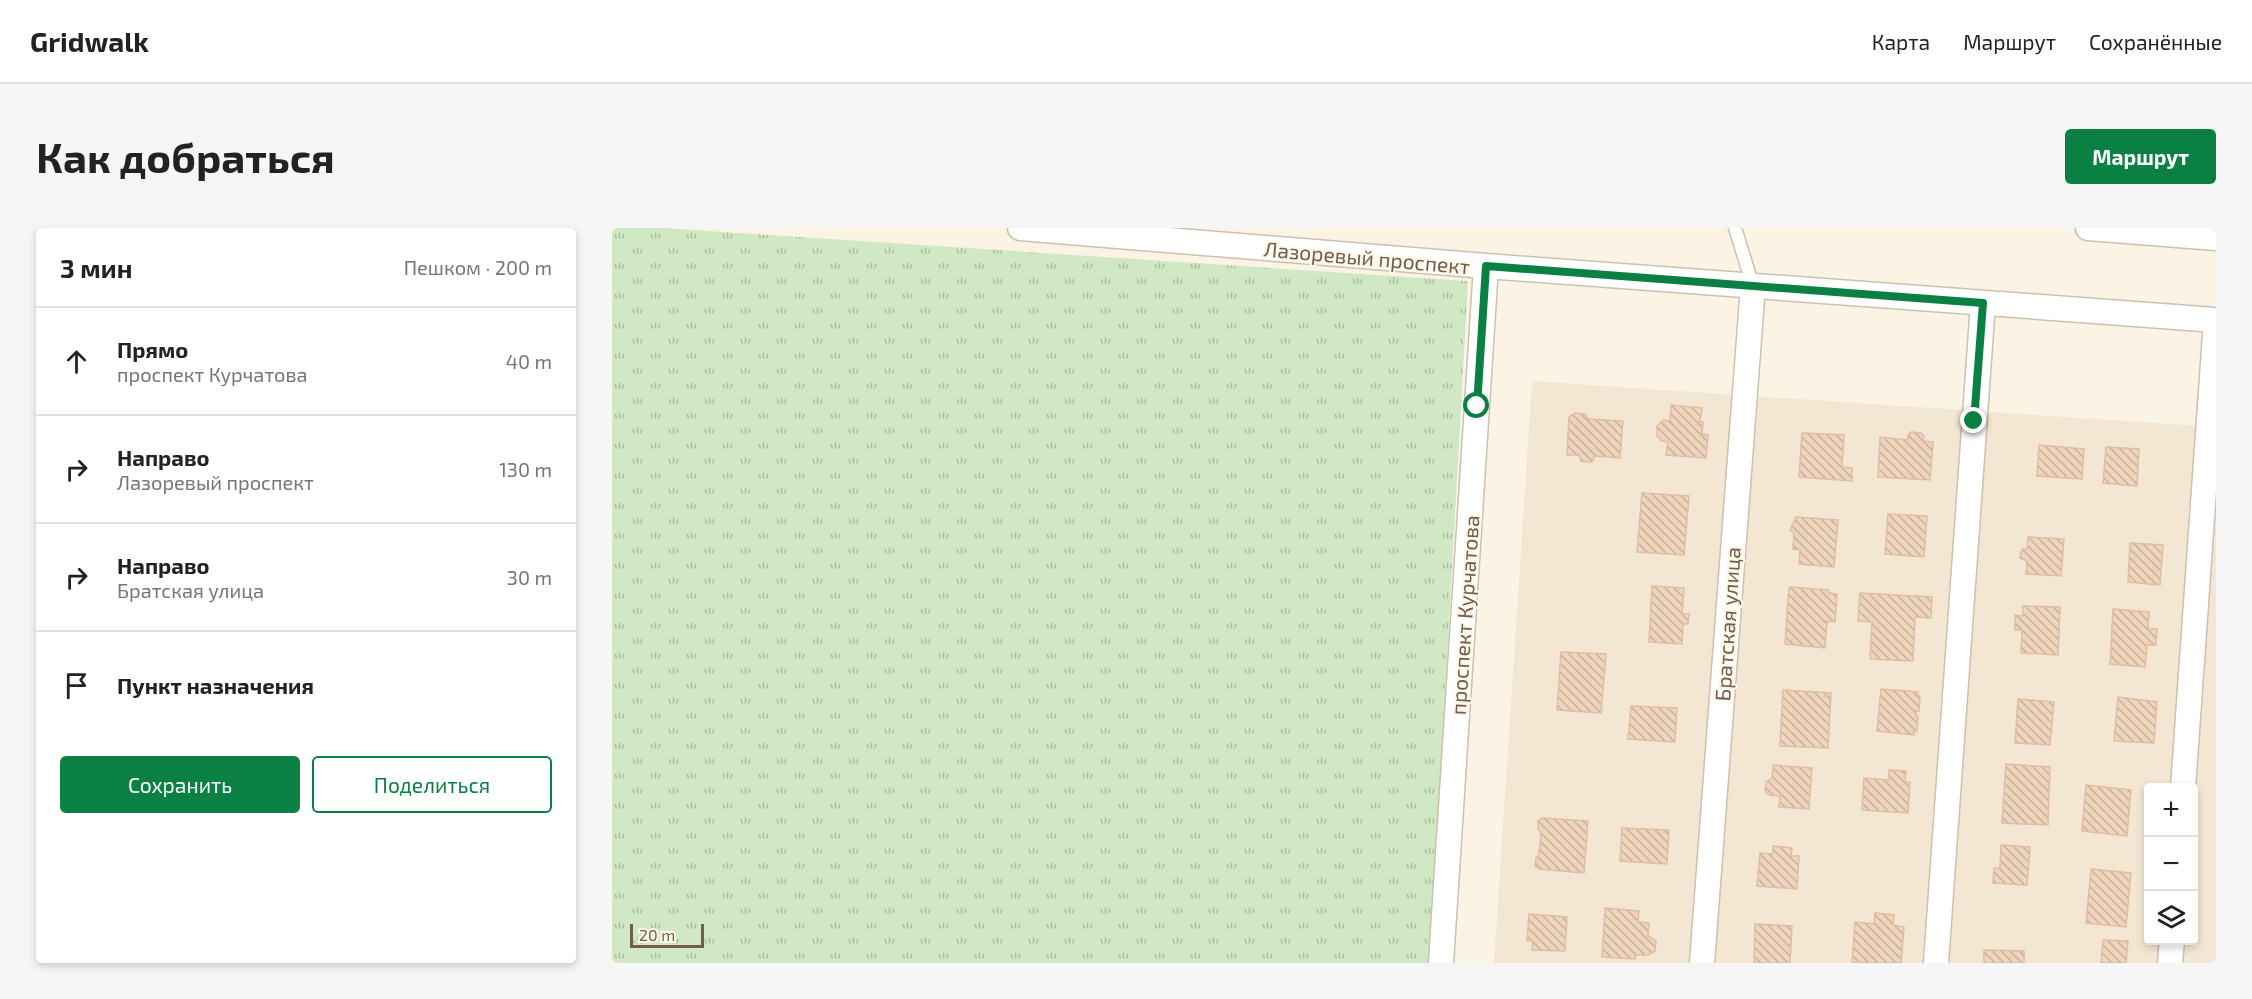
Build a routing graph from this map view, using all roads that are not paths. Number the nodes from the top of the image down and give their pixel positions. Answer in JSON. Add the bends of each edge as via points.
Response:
{"nodes":[{"id":1,"x":1020,"y":228,"type":"edge"},
{"id":2,"x":1736,"y":228,"type":"edge"},
{"id":3,"x":2088,"y":228,"type":"edge"},
{"id":4,"x":2209,"y":234,"type":"edge"},
{"id":5,"x":1486,"y":266,"type":"junction"},
{"id":6,"x":1753,"y":286,"type":"junction"},
{"id":7,"x":1983,"y":303,"type":"junction"},
{"id":8,"x":2216,"y":320,"type":"edge"},
{"id":9,"x":2183,"y":783,"type":"edge"},
{"id":10,"x":2172,"y":945,"type":"edge"},
{"id":11,"x":1442,"y":963,"type":"edge"},
{"id":12,"x":1702,"y":963,"type":"edge"},
{"id":13,"x":1936,"y":963,"type":"edge"},
{"id":14,"x":2170,"y":963,"type":"edge"}],
"edges":[{"from":1,"to":5,"type":"street","name":"Лазоревый проспект"},
{"from":2,"to":6,"type":"lane"},
{"from":3,"to":4,"type":"street"},
{"from":5,"to":6,"type":"street","name":"Лазоревый проспект"},
{"from":5,"to":11,"type":"street","name":"проспект Курчатова"},
{"from":6,"to":7,"type":"street","name":"Лазоревый проспект"},
{"from":6,"to":12,"type":"street","name":"Братская улица"},
{"from":7,"to":8,"type":"street","name":"Лазоревый проспект"},
{"from":7,"to":13,"type":"street"},
{"from":8,"to":9,"type":"street"},
{"from":10,"to":14,"type":"street"}]}
